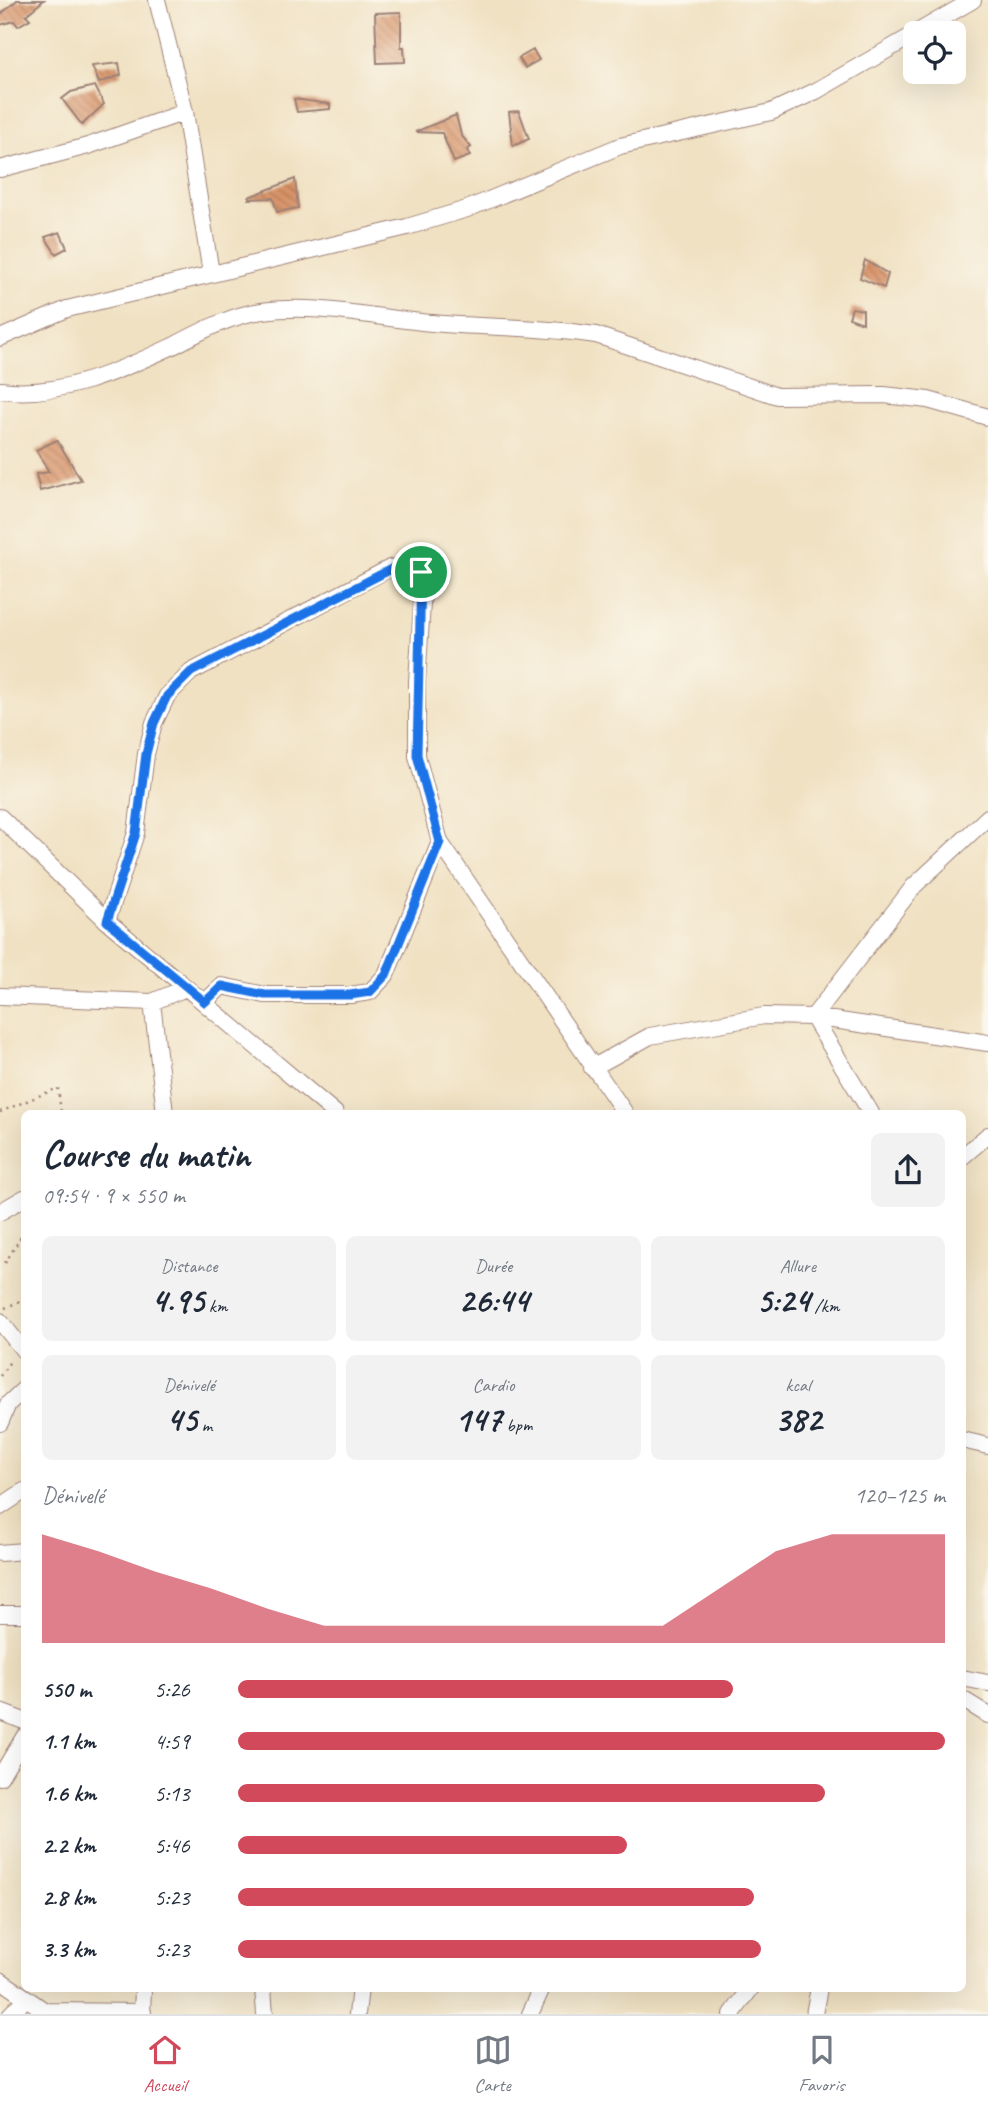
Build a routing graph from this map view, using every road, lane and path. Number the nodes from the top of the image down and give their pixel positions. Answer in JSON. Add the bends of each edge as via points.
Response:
{"nodes":[{"id":1,"x":157,"y":0,"type":"edge"},
{"id":2,"x":974,"y":0,"type":"edge"},
{"id":3,"x":937,"y":21,"type":"edge"},
{"id":4,"x":903,"y":41,"type":"edge"},
{"id":5,"x":184,"y":112,"type":"junction"},
{"id":6,"x":0,"y":169,"type":"edge"},
{"id":7,"x":211,"y":273,"type":"junction"},
{"id":8,"x":0,"y":338,"type":"edge"},
{"id":9,"x":0,"y":390,"type":"edge"},
{"id":10,"x":988,"y":417,"type":"edge"},
{"id":11,"x":0,"y":817,"type":"edge"},
{"id":12,"x":988,"y":817,"type":"edge"},
{"id":13,"x":440,"y":842,"type":"junction"},
{"id":14,"x":107,"y":921,"type":"junction"},
{"id":15,"x":186,"y":988,"type":"junction"},
{"id":16,"x":0,"y":996,"type":"edge"},
{"id":17,"x":152,"y":1002,"type":"junction"},
{"id":18,"x":205,"y":1002,"type":"junction"},
{"id":19,"x":813,"y":1017,"type":"junction"},
{"id":20,"x":988,"y":1043,"type":"edge"},
{"id":21,"x":592,"y":1068,"type":"junction"},
{"id":22,"x":61,"y":1110,"type":"edge"},
{"id":23,"x":165,"y":1110,"type":"edge"},
{"id":24,"x":331,"y":1110,"type":"edge"},
{"id":25,"x":623,"y":1110,"type":"edge"},
{"id":26,"x":869,"y":1110,"type":"edge"},
{"id":27,"x":0,"y":1112,"type":"edge"},
{"id":28,"x":988,"y":1135,"type":"edge"},
{"id":29,"x":966,"y":1154,"type":"edge"},
{"id":30,"x":21,"y":1200,"type":"edge"},
{"id":31,"x":0,"y":1212,"type":"edge"},
{"id":32,"x":21,"y":1237,"type":"edge"},
{"id":33,"x":5,"y":1263,"type":"dead end"},
{"id":34,"x":21,"y":1300,"type":"edge"},
{"id":35,"x":0,"y":1310,"type":"edge"},
{"id":36,"x":0,"y":1321,"type":"edge"},
{"id":37,"x":21,"y":1347,"type":"edge"},
{"id":38,"x":21,"y":1392,"type":"edge"},
{"id":39,"x":0,"y":1423,"type":"edge"},
{"id":40,"x":966,"y":1441,"type":"edge"},
{"id":41,"x":988,"y":1446,"type":"edge"},
{"id":42,"x":21,"y":1493,"type":"edge"},
{"id":43,"x":0,"y":1507,"type":"edge"},
{"id":44,"x":21,"y":1550,"type":"edge"},
{"id":45,"x":0,"y":1553,"type":"edge"},
{"id":46,"x":0,"y":1614,"type":"edge"},
{"id":47,"x":21,"y":1614,"type":"edge"},
{"id":48,"x":966,"y":1679,"type":"edge"},
{"id":49,"x":988,"y":1683,"type":"edge"},
{"id":50,"x":966,"y":1701,"type":"edge"},
{"id":51,"x":0,"y":1712,"type":"edge"},
{"id":52,"x":988,"y":1715,"type":"edge"},
{"id":53,"x":21,"y":1720,"type":"edge"},
{"id":54,"x":21,"y":1743,"type":"edge"},
{"id":55,"x":11,"y":1762,"type":"edge"},
{"id":56,"x":0,"y":1777,"type":"edge"},
{"id":57,"x":0,"y":1980,"type":"edge"},
{"id":58,"x":144,"y":1992,"type":"edge"},
{"id":59,"x":263,"y":1992,"type":"edge"},
{"id":60,"x":360,"y":1992,"type":"edge"},
{"id":61,"x":540,"y":1992,"type":"edge"},
{"id":62,"x":748,"y":1992,"type":"edge"},
{"id":63,"x":818,"y":1992,"type":"edge"},
{"id":64,"x":26,"y":1998,"type":"junction"},
{"id":65,"x":143,"y":2013,"type":"edge"},
{"id":66,"x":11,"y":2014,"type":"edge"},
{"id":67,"x":265,"y":2014,"type":"edge"},
{"id":68,"x":357,"y":2014,"type":"edge"},
{"id":69,"x":530,"y":2014,"type":"edge"},
{"id":70,"x":732,"y":2014,"type":"edge"},
{"id":71,"x":814,"y":2014,"type":"edge"}],
"edges":[{"from":1,"to":5,"type":"street"},
{"from":2,"to":3,"type":"street"},
{"from":4,"to":7,"type":"street","via":[[771,112],[621,146],[500,197],[407,227]]},
{"from":5,"to":6,"type":"street","via":[[88,146]]},
{"from":5,"to":7,"type":"street"},
{"from":7,"to":8,"type":"street","via":[[67,309]]},
{"from":9,"to":10,"type":"street","via":[[75,387],[204,329],[260,311],[305,309],[584,333],[777,396],[895,396]]},
{"from":11,"to":14,"type":"street"},
{"from":12,"to":19,"type":"street","via":[[914,886]]},
{"from":13,"to":14,"type":"street","via":[[417,755],[421,572],[401,564],[191,672],[167,696],[154,723],[136,833]]},
{"from":13,"to":18,"type":"street","via":[[386,975],[370,992],[265,995],[222,986]]},
{"from":13,"to":21,"type":"street"},
{"from":14,"to":15,"type":"street"},
{"from":15,"to":17,"type":"street"},
{"from":15,"to":18,"type":"street"},
{"from":16,"to":17,"type":"street"},
{"from":17,"to":23,"type":"street"},
{"from":18,"to":24,"type":"street"},
{"from":19,"to":20,"type":"street"},
{"from":19,"to":21,"type":"street","via":[[764,1016],[650,1036]]},
{"from":19,"to":26,"type":"street"},
{"from":21,"to":25,"type":"street"},
{"from":22,"to":27,"type":"path","via":[[58,1088]]},
{"from":28,"to":29,"type":"street"},
{"from":30,"to":31,"type":"street"},
{"from":32,"to":33,"type":"path"},
{"from":34,"to":35,"type":"path"},
{"from":36,"to":37,"type":"street"},
{"from":38,"to":39,"type":"street","via":[[8,1404]]},
{"from":40,"to":41,"type":"street"},
{"from":42,"to":43,"type":"street"},
{"from":44,"to":45,"type":"street"},
{"from":46,"to":47,"type":"street"},
{"from":48,"to":49,"type":"street"},
{"from":50,"to":52,"type":"street"},
{"from":51,"to":53,"type":"street"},
{"from":54,"to":55,"type":"street"},
{"from":55,"to":56,"type":"street"},
{"from":57,"to":64,"type":"street"},
{"from":58,"to":65,"type":"street"},
{"from":59,"to":67,"type":"street"},
{"from":60,"to":68,"type":"street"},
{"from":61,"to":69,"type":"street"},
{"from":62,"to":70,"type":"street"},
{"from":63,"to":71,"type":"street"},
{"from":64,"to":65,"type":"street","via":[[45,2011]]},
{"from":64,"to":66,"type":"street"}]}
